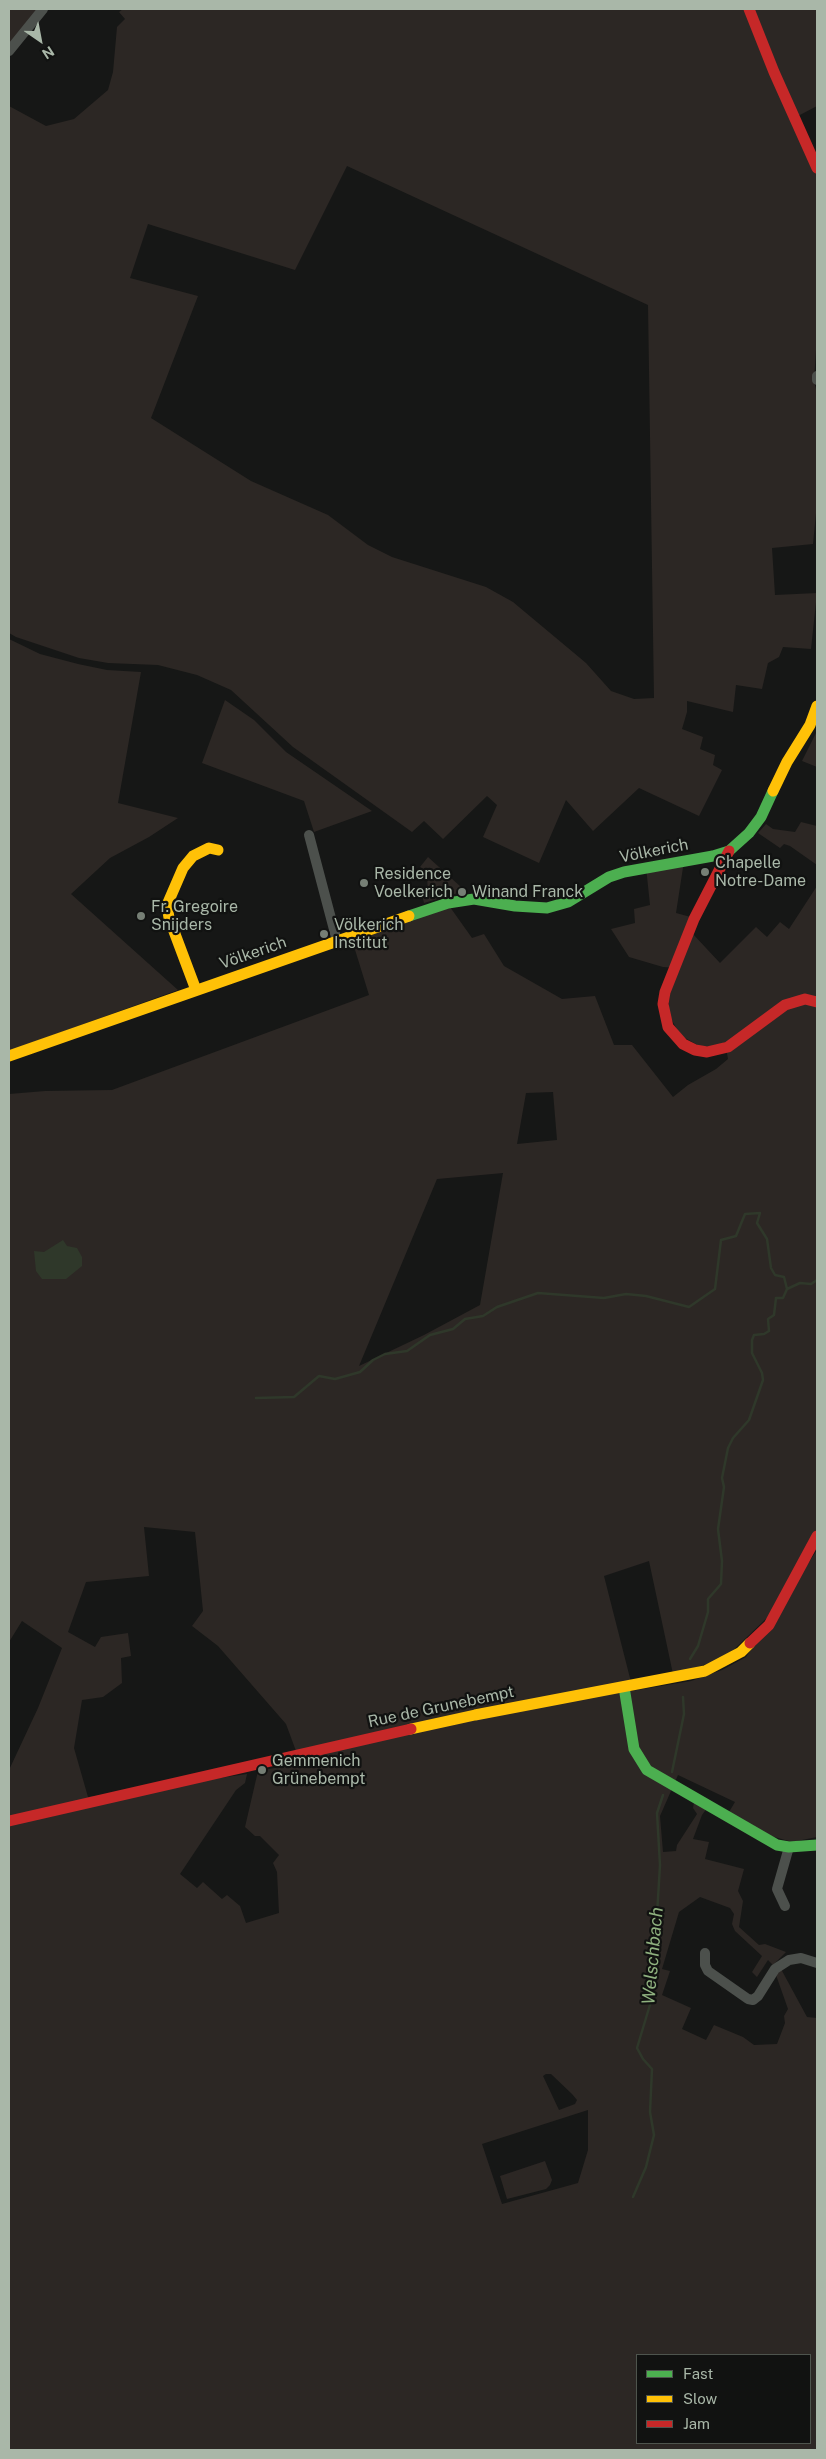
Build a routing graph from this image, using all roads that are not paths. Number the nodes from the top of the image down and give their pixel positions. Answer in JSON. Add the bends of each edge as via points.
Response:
{"nodes":[{"id":1,"x":43,"y":9,"type":"edge"},
{"id":2,"x":749,"y":9,"type":"edge"},
{"id":3,"x":9,"y":51,"type":"edge"},
{"id":4,"x":817,"y":168,"type":"edge"},
{"id":5,"x":817,"y":376,"type":"edge"},
{"id":6,"x":817,"y":380,"type":"edge"},
{"id":7,"x":817,"y":706,"type":"edge"},
{"id":8,"x":309,"y":835,"type":"dead end"},
{"id":9,"x":218,"y":850,"type":"dead end"},
{"id":10,"x":729,"y":851,"type":"junction"},
{"id":11,"x":337,"y":941,"type":"junction"},
{"id":12,"x":196,"y":990,"type":"junction"},
{"id":13,"x":817,"y":1002,"type":"edge"},
{"id":14,"x":9,"y":1056,"type":"edge"},
{"id":15,"x":817,"y":1536,"type":"edge"},
{"id":16,"x":624,"y":1687,"type":"junction"},
{"id":17,"x":9,"y":1821,"type":"edge"},
{"id":18,"x":817,"y":1844,"type":"edge"},
{"id":19,"x":789,"y":1848,"type":"junction"},
{"id":20,"x":785,"y":1906,"type":"dead end"},
{"id":21,"x":705,"y":1953,"type":"dead end"},
{"id":22,"x":817,"y":1963,"type":"edge"}],
"edges":[{"from":1,"to":3,"type":"street"},
{"from":2,"to":4,"type":"street"},
{"from":5,"to":6,"type":"street"},
{"from":7,"to":10,"type":"street","name":"Völkerich","via":[[761,816],[749,833]]},
{"from":8,"to":11,"type":"street"},
{"from":9,"to":12,"type":"street","via":[[209,848],[193,856],[183,868],[167,905]]},
{"from":10,"to":11,"type":"street","name":"Völkerich","via":[[624,872],[558,906],[533,907],[488,900],[462,900]]},
{"from":10,"to":13,"type":"street","via":[[694,919],[665,992],[663,1004],[668,1027],[683,1044],[707,1052],[728,1047],[785,1005],[805,999]]},
{"from":11,"to":12,"type":"street","name":"Völkerich"},
{"from":12,"to":14,"type":"street","name":"Völkerich"},
{"from":15,"to":16,"type":"street","name":"Rue de Grunebempt","via":[[769,1625],[741,1652],[705,1671]]},
{"from":16,"to":17,"type":"street","name":"Rue de Grunebempt","via":[[476,1715]]},
{"from":16,"to":19,"type":"street","via":[[634,1748],[647,1770],[777,1845]]},
{"from":18,"to":19,"type":"street"},
{"from":19,"to":20,"type":"street","via":[[778,1889]]},
{"from":21,"to":22,"type":"street","via":[[708,1970],[753,2000],[775,1969],[789,1960],[801,1958]]}]}
